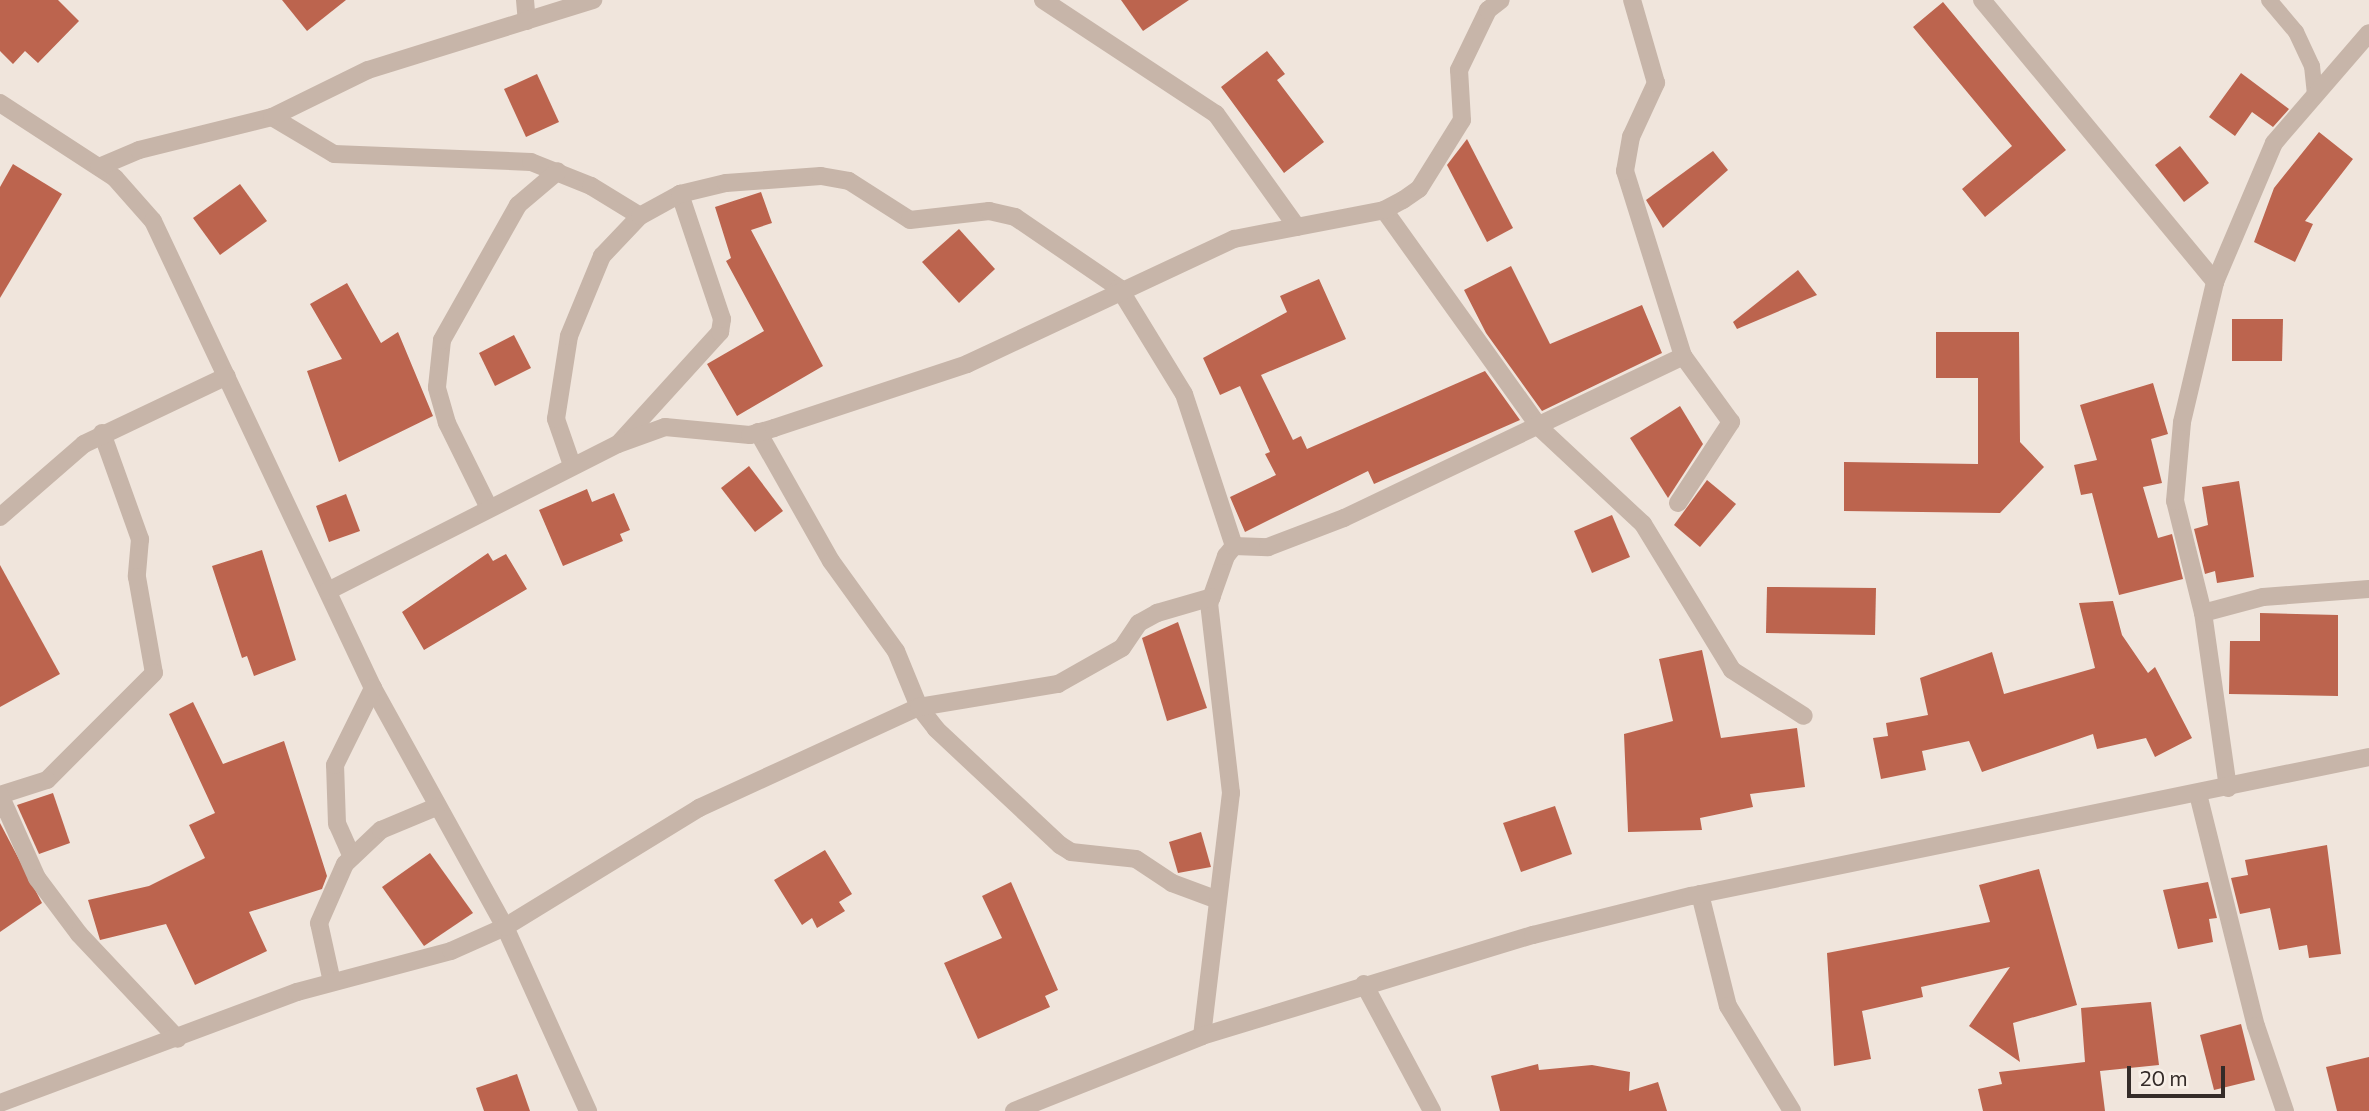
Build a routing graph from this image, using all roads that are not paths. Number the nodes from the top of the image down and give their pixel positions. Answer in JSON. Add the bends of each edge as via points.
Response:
{"nodes":[{"id":1,"x":525,"y":0,"type":"edge"},
{"id":2,"x":593,"y":0,"type":"edge"},
{"id":3,"x":1043,"y":0,"type":"edge"},
{"id":4,"x":1501,"y":0,"type":"edge"},
{"id":5,"x":1632,"y":0,"type":"edge"},
{"id":6,"x":1982,"y":0,"type":"edge"},
{"id":7,"x":2269,"y":0,"type":"edge"},
{"id":8,"x":527,"y":22,"type":"junction"},
{"id":9,"x":2369,"y":33,"type":"edge"},
{"id":10,"x":2315,"y":95,"type":"junction"},
{"id":11,"x":0,"y":103,"type":"edge"},
{"id":12,"x":272,"y":117,"type":"junction"},
{"id":13,"x":99,"y":167,"type":"junction"},
{"id":14,"x":558,"y":170,"type":"junction"},
{"id":15,"x":680,"y":194,"type":"junction"},
{"id":16,"x":1384,"y":210,"type":"junction"},
{"id":17,"x":640,"y":216,"type":"junction"},
{"id":18,"x":1297,"y":227,"type":"junction"},
{"id":19,"x":2215,"y":282,"type":"junction"},
{"id":20,"x":1119,"y":288,"type":"junction"},
{"id":21,"x":1683,"y":356,"type":"junction"},
{"id":22,"x":226,"y":376,"type":"junction"},
{"id":23,"x":1539,"y":428,"type":"junction"},
{"id":24,"x":758,"y":432,"type":"junction"},
{"id":25,"x":102,"y":433,"type":"junction"},
{"id":26,"x":618,"y":444,"type":"junction"},
{"id":27,"x":572,"y":465,"type":"junction"},
{"id":28,"x":1678,"y":503,"type":"dead end"},
{"id":29,"x":488,"y":506,"type":"junction"},
{"id":30,"x":0,"y":517,"type":"edge"},
{"id":31,"x":1234,"y":546,"type":"junction"},
{"id":32,"x":2369,"y":589,"type":"edge"},
{"id":33,"x":328,"y":592,"type":"junction"},
{"id":34,"x":1212,"y":597,"type":"junction"},
{"id":35,"x":2203,"y":613,"type":"junction"},
{"id":36,"x":373,"y":688,"type":"junction"},
{"id":37,"x":919,"y":707,"type":"junction"},
{"id":38,"x":1804,"y":716,"type":"dead end"},
{"id":39,"x":2369,"y":757,"type":"edge"},
{"id":40,"x":2228,"y":788,"type":"junction"},
{"id":41,"x":2198,"y":794,"type":"junction"},
{"id":42,"x":436,"y":807,"type":"junction"},
{"id":43,"x":352,"y":857,"type":"junction"},
{"id":44,"x":1700,"y":894,"type":"junction"},
{"id":45,"x":1215,"y":899,"type":"junction"},
{"id":46,"x":505,"y":927,"type":"junction"},
{"id":47,"x":332,"y":982,"type":"junction"},
{"id":48,"x":1364,"y":984,"type":"junction"},
{"id":49,"x":1202,"y":1035,"type":"junction"},
{"id":50,"x":178,"y":1040,"type":"junction"},
{"id":51,"x":0,"y":1103,"type":"edge"},
{"id":52,"x":589,"y":1111,"type":"edge"},
{"id":53,"x":1014,"y":1111,"type":"edge"},
{"id":54,"x":1432,"y":1111,"type":"edge"},
{"id":55,"x":1792,"y":1111,"type":"edge"},
{"id":56,"x":2285,"y":1111,"type":"edge"}],
"edges":[{"from":1,"to":8,"type":"street"},
{"from":2,"to":8,"type":"street"},
{"from":3,"to":18,"type":"street","via":[[1216,114]]},
{"from":4,"to":16,"type":"street","via":[[1488,10],[1459,71],[1462,120],[1419,189]]},
{"from":5,"to":21,"type":"street","via":[[1656,83],[1631,137],[1627,180]]},
{"from":6,"to":19,"type":"street"},
{"from":7,"to":10,"type":"lane","via":[[2296,32],[2312,66]]},
{"from":8,"to":12,"type":"street","via":[[368,70]]},
{"from":9,"to":10,"type":"street"},
{"from":10,"to":19,"type":"street","via":[[2274,143]]},
{"from":11,"to":13,"type":"street"},
{"from":12,"to":13,"type":"street","via":[[139,150]]},
{"from":12,"to":14,"type":"street","via":[[334,154],[531,162]]},
{"from":13,"to":22,"type":"street","via":[[152,221]]},
{"from":14,"to":17,"type":"street"},
{"from":14,"to":29,"type":"street","via":[[518,205],[442,340],[438,387],[447,423]]},
{"from":15,"to":17,"type":"street"},
{"from":15,"to":20,"type":"street","via":[[726,183],[821,176],[849,181],[910,220],[989,211],[1041,232]]},
{"from":15,"to":26,"type":"street","via":[[722,319],[720,332]]},
{"from":16,"to":18,"type":"street"},
{"from":16,"to":23,"type":"street"},
{"from":17,"to":27,"type":"street","via":[[603,256],[569,336],[556,419]]},
{"from":18,"to":20,"type":"street","via":[[1234,239]]},
{"from":19,"to":35,"type":"street","via":[[2182,422],[2175,501]]},
{"from":20,"to":24,"type":"street","via":[[967,364]]},
{"from":20,"to":31,"type":"street","via":[[1184,394]]},
{"from":21,"to":23,"type":"street"},
{"from":21,"to":28,"type":"street","via":[[1731,422]]},
{"from":22,"to":25,"type":"street"},
{"from":22,"to":33,"type":"street"},
{"from":23,"to":31,"type":"street","via":[[1496,440],[1344,518],[1268,547]]},
{"from":23,"to":38,"type":"street","via":[[1643,524],[1732,670]]},
{"from":24,"to":26,"type":"street","via":[[677,426]]},
{"from":24,"to":37,"type":"street","via":[[831,561],[895,651]]},
{"from":25,"to":30,"type":"street"},
{"from":25,"to":50,"type":"street","via":[[140,539],[137,577],[154,673],[47,780],[0,794],[37,878],[79,934]]},
{"from":26,"to":27,"type":"street"},
{"from":27,"to":29,"type":"street"},
{"from":29,"to":33,"type":"street"},
{"from":31,"to":34,"type":"street"},
{"from":32,"to":35,"type":"street","via":[[2263,597]]},
{"from":33,"to":36,"type":"street"},
{"from":34,"to":37,"type":"street","via":[[1157,612],[1139,623],[1122,648],[1058,684]]},
{"from":34,"to":45,"type":"street","via":[[1231,793]]},
{"from":35,"to":40,"type":"street"},
{"from":36,"to":42,"type":"street"},
{"from":36,"to":43,"type":"street","via":[[335,765],[337,824]]},
{"from":37,"to":45,"type":"street","via":[[1060,845],[1136,859],[1172,883]]},
{"from":37,"to":46,"type":"street","via":[[699,808]]},
{"from":39,"to":40,"type":"street"},
{"from":40,"to":41,"type":"street"},
{"from":41,"to":44,"type":"street"},
{"from":41,"to":56,"type":"street","via":[[2256,1026]]},
{"from":42,"to":43,"type":"street","via":[[381,830]]},
{"from":42,"to":46,"type":"street"},
{"from":43,"to":47,"type":"street","via":[[319,923]]},
{"from":44,"to":48,"type":"street"},
{"from":44,"to":55,"type":"street","via":[[1728,1006]]},
{"from":45,"to":49,"type":"street"},
{"from":46,"to":47,"type":"street","via":[[451,951]]},
{"from":46,"to":52,"type":"street"},
{"from":47,"to":50,"type":"street"},
{"from":48,"to":49,"type":"street"},
{"from":48,"to":54,"type":"street"},
{"from":49,"to":53,"type":"street"},
{"from":50,"to":51,"type":"street"}]}
